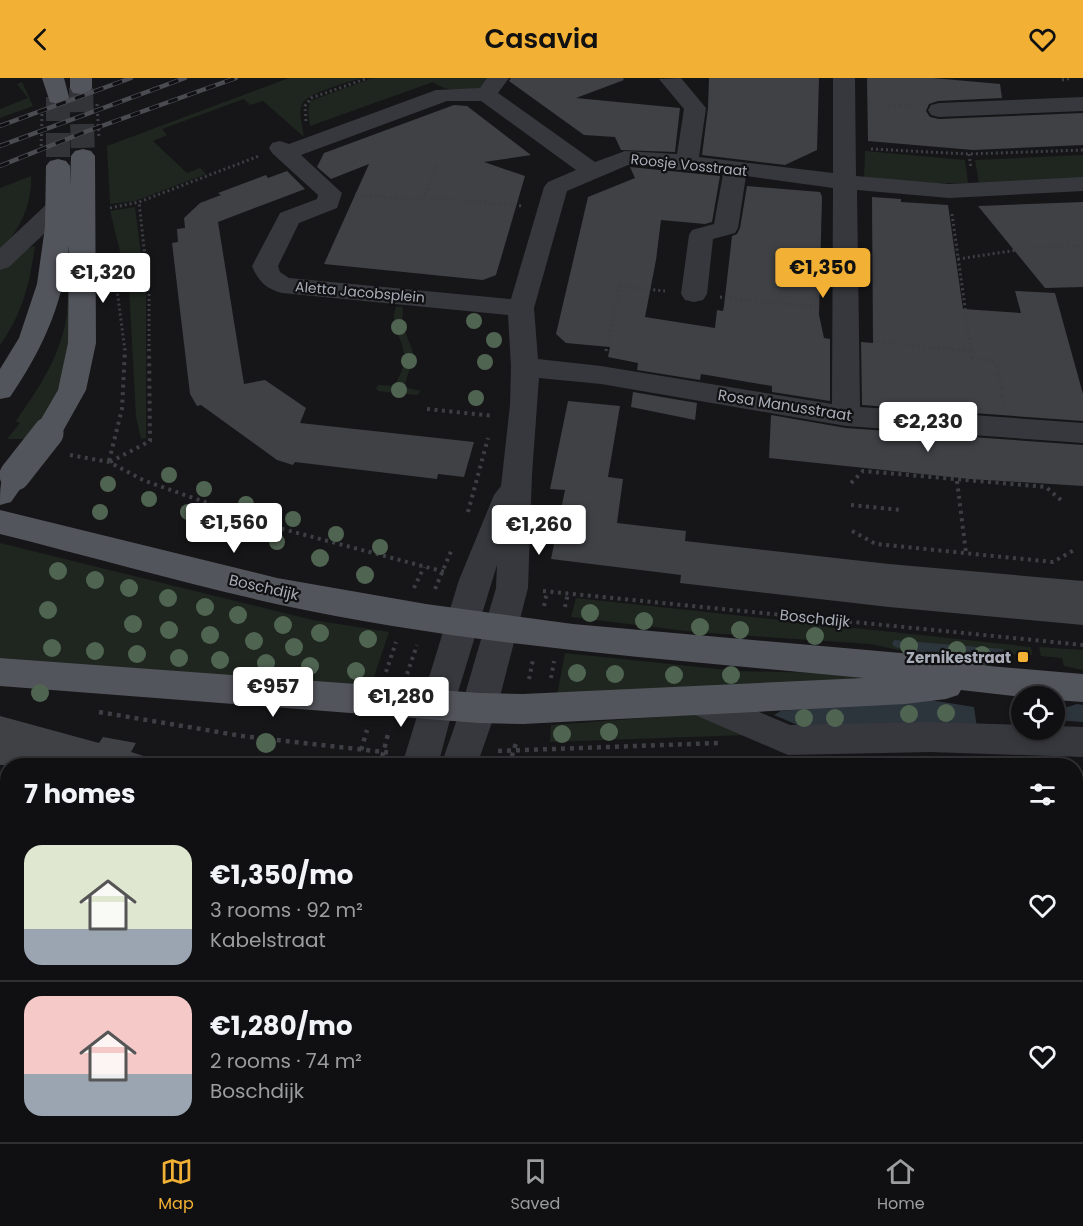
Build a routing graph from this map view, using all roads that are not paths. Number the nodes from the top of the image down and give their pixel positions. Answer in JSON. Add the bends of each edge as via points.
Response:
{"nodes":[{"id":1,"x":670,"y":80,"type":"dead end"},
{"id":2,"x":492,"y":86,"type":"edge"},
{"id":3,"x":844,"y":89,"type":"edge"},
{"id":4,"x":1083,"y":104,"type":"edge"},
{"id":5,"x":939,"y":110,"type":"road end"},
{"id":6,"x":91,"y":149,"type":"tunnel mouth"},
{"id":7,"x":49,"y":160,"type":"tunnel mouth"},
{"id":8,"x":687,"y":162,"type":"junction"},
{"id":9,"x":735,"y":169,"type":"junction"},
{"id":10,"x":592,"y":171,"type":"junction"},
{"id":11,"x":844,"y":182,"type":"junction"},
{"id":12,"x":1083,"y":184,"type":"edge"},
{"id":13,"x":59,"y":206,"type":"junction"},
{"id":14,"x":0,"y":262,"type":"edge"},
{"id":15,"x":694,"y":294,"type":"dead end"},
{"id":16,"x":521,"y":308,"type":"junction"},
{"id":17,"x":525,"y":367,"type":"junction"},
{"id":18,"x":0,"y":390,"type":"edge"},
{"id":19,"x":846,"y":416,"type":"junction"},
{"id":20,"x":1083,"y":433,"type":"edge"},
{"id":21,"x":518,"y":474,"type":"junction"},
{"id":22,"x":8,"y":485,"type":"edge"},
{"id":23,"x":0,"y":522,"type":"edge"},
{"id":24,"x":462,"y":622,"type":"junction"},
{"id":25,"x":501,"y":627,"type":"junction"},
{"id":26,"x":0,"y":672,"type":"edge"},
{"id":27,"x":989,"y":680,"type":"junction"},
{"id":28,"x":1083,"y":688,"type":"edge"},
{"id":29,"x":700,"y":702,"type":"junction"},
{"id":30,"x":436,"y":705,"type":"junction"},
{"id":31,"x":479,"y":708,"type":"junction"},
{"id":32,"x":1083,"y":742,"type":"edge"},
{"id":33,"x":422,"y":758,"type":"edge"},
{"id":34,"x":461,"y":758,"type":"edge"}],
"edges":[{"from":1,"to":8,"type":"street","via":[[695,108]]},
{"from":2,"to":10,"type":"street"},
{"from":2,"to":16,"type":"street","name":"Aletta Jacobsplein","via":[[444,95],[283,150],[330,193],[328,203],[289,218],[265,266],[269,276],[282,285]]},
{"from":3,"to":11,"type":"street"},
{"from":4,"to":5,"type":"street"},
{"from":6,"to":22,"type":"main road","bridge":true,"via":[[81,225],[82,343],[72,390],[48,433]]},
{"from":7,"to":13,"type":"main road"},
{"from":8,"to":9,"type":"street","name":"Roosje Vosstraat"},
{"from":8,"to":10,"type":"street","name":"Roosje Vosstraat","via":[[625,158]]},
{"from":9,"to":11,"type":"street","name":"Roosje Vosstraat"},
{"from":9,"to":15,"type":"street","via":[[726,228],[701,235]]},
{"from":10,"to":16,"type":"street","name":"Roosje Vosstraat","via":[[556,187]]},
{"from":11,"to":12,"type":"street","name":"Roosje Vosstraat","via":[[949,191]]},
{"from":11,"to":19,"type":"street"},
{"from":13,"to":14,"type":"street"},
{"from":13,"to":18,"type":"main road","via":[[50,294],[26,351]]},
{"from":16,"to":17,"type":"street","name":"Roosje Vosstraat"},
{"from":17,"to":19,"type":"street","name":"Rosa Manusstraat","via":[[601,375]]},
{"from":17,"to":21,"type":"street","name":"Roosje Vosstraat"},
{"from":19,"to":20,"type":"street","name":"Rosa Manusstraat"},
{"from":21,"to":24,"type":"street","name":"Roosje Vosstraat"},
{"from":21,"to":25,"type":"street","name":"Roosje Vosstraat","via":[[512,588]]},
{"from":23,"to":24,"type":"main road","name":"Boschdijk","via":[[277,591],[418,606]]},
{"from":24,"to":25,"type":"main road","name":"Boschdijk"},
{"from":24,"to":30,"type":"street"},
{"from":25,"to":27,"type":"main road","name":"Boschdijk","via":[[548,642],[901,667]]},
{"from":25,"to":31,"type":"street"},
{"from":26,"to":30,"type":"main road","name":"Boschdijk","via":[[391,689]]},
{"from":27,"to":28,"type":"main road","name":"Boschdijk"},
{"from":27,"to":29,"type":"main road","name":"Boschdijk","via":[[905,690]]},
{"from":29,"to":31,"type":"main road","name":"Boschdijk"},
{"from":29,"to":32,"type":"street","name":"Boschdijk","via":[[788,740]]},
{"from":30,"to":31,"type":"main road","name":"Boschdijk"},
{"from":30,"to":33,"type":"street"},
{"from":31,"to":34,"type":"street"}]}
